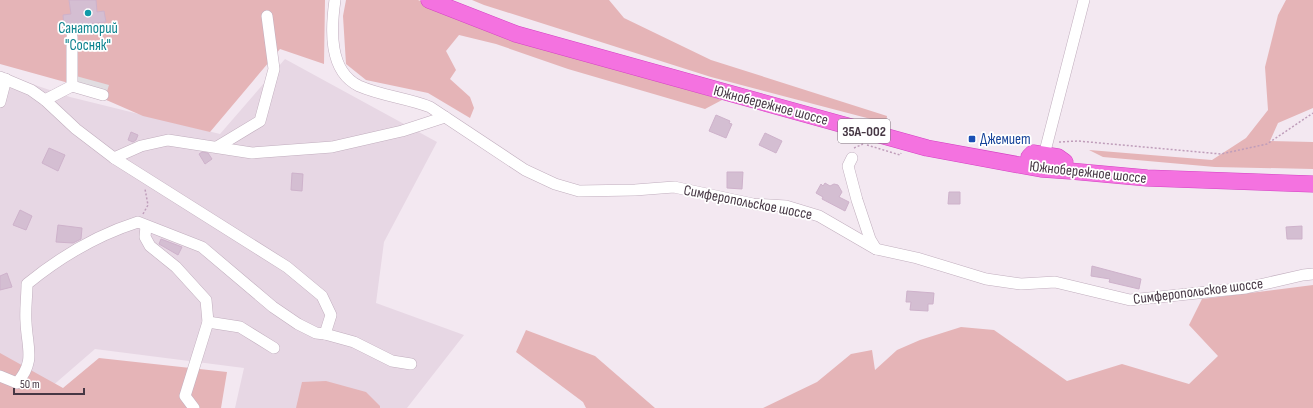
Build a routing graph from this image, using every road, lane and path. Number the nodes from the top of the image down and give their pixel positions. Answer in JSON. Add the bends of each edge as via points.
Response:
{"nodes":[{"id":1,"x":335,"y":0,"type":"edge"},
{"id":2,"x":430,"y":0,"type":"edge"},
{"id":3,"x":448,"y":0,"type":"edge"},
{"id":4,"x":1084,"y":0,"type":"edge"},
{"id":5,"x":267,"y":16,"type":"dead end"},
{"id":6,"x":72,"y":37,"type":"dead end"},
{"id":7,"x":3,"y":78,"type":"edge"},
{"id":8,"x":72,"y":86,"type":"junction"},
{"id":9,"x":104,"y":95,"type":"dead end"},
{"id":10,"x":45,"y":100,"type":"junction"},
{"id":11,"x":0,"y":102,"type":"edge"},
{"id":12,"x":1313,"y":113,"type":"edge"},
{"id":13,"x":445,"y":117,"type":"junction"},
{"id":14,"x":905,"y":142,"type":"junction"},
{"id":15,"x":217,"y":147,"type":"junction"},
{"id":16,"x":1041,"y":156,"type":"junction"},
{"id":17,"x":114,"y":158,"type":"junction"},
{"id":18,"x":852,"y":158,"type":"joint"},
{"id":19,"x":1007,"y":162,"type":"junction"},
{"id":20,"x":1068,"y":167,"type":"junction"},
{"id":21,"x":142,"y":175,"type":"junction"},
{"id":22,"x":1313,"y":176,"type":"edge"},
{"id":23,"x":1313,"y":184,"type":"edge"},
{"id":24,"x":142,"y":224,"type":"junction"},
{"id":25,"x":876,"y":249,"type":"junction"},
{"id":26,"x":1313,"y":274,"type":"edge"},
{"id":27,"x":208,"y":322,"type":"junction"},
{"id":28,"x":325,"y":334,"type":"junction"},
{"id":29,"x":274,"y":348,"type":"dead end"},
{"id":30,"x":411,"y":364,"type":"dead end"},
{"id":31,"x":0,"y":376,"type":"edge"},
{"id":32,"x":194,"y":408,"type":"edge"}],
"edges":[{"from":1,"to":13,"type":"street","name":"Симферопольское шоссе","via":[[332,33],[340,68],[358,85],[414,100]]},
{"from":2,"to":14,"type":"highway","name":"Южнобережное шоссе","number":"35А-002","via":[[516,34]]},
{"from":3,"to":16,"type":"highway","name":"Южнобережное шоссе","number":"35А-002","via":[[519,27],[929,140]]},
{"from":4,"to":16,"type":"street"},
{"from":5,"to":15,"type":"street","via":[[274,68],[260,121]]},
{"from":6,"to":8,"type":"street"},
{"from":7,"to":10,"type":"street","via":[[31,90]]},
{"from":7,"to":11,"type":"street"},
{"from":8,"to":9,"type":"street"},
{"from":8,"to":10,"type":"street"},
{"from":10,"to":17,"type":"street","via":[[76,129]]},
{"from":12,"to":16,"type":"path","via":[[1267,144],[1221,154],[1078,141]]},
{"from":13,"to":15,"type":"street","via":[[402,131],[332,147],[252,153]]},
{"from":13,"to":25,"type":"street","name":"Симферопольское шоссе","via":[[525,170],[554,184],[579,191],[674,187],[753,204],[786,206],[819,216]]},
{"from":14,"to":18,"type":"path","via":[[900,155],[863,144],[854,148]]},
{"from":14,"to":19,"type":"highway","name":"Южнобережное шоссе","number":"35А-002"},
{"from":15,"to":17,"type":"street","via":[[168,140],[141,146]]},
{"from":16,"to":19,"type":"highway","via":[[1012,158]]},
{"from":16,"to":20,"type":"highway","name":"Южнобережное шоссе","number":"35А-002"},
{"from":17,"to":21,"type":"street"},
{"from":18,"to":25,"type":"street","via":[[848,166],[870,239]]},
{"from":19,"to":20,"type":"highway","name":"Южнобережное шоссе","number":"35А-002","via":[[1040,168]]},
{"from":20,"to":22,"type":"highway","name":"Южнобережное шоссе","number":"35А-002"},
{"from":20,"to":23,"type":"highway","name":"Южнобережное шоссе","number":"35А-002","via":[[1147,178]]},
{"from":21,"to":24,"type":"path","via":[[148,205]]},
{"from":21,"to":28,"type":"street","via":[[287,267],[322,296],[332,315]]},
{"from":24,"to":27,"type":"street","via":[[150,246],[176,267],[206,300]]},
{"from":24,"to":28,"type":"street","via":[[202,247],[273,307],[298,324],[316,333]]},
{"from":24,"to":31,"type":"street","via":[[101,236],[78,248],[27,284],[26,321],[30,360],[26,373],[17,383]]},
{"from":25,"to":26,"type":"street","name":"Симферопольское шоссе","via":[[917,258],[986,279],[1021,284],[1055,282],[1130,300],[1246,288]]},
{"from":27,"to":29,"type":"street","via":[[240,327]]},
{"from":27,"to":32,"type":"street","via":[[185,396]]},
{"from":28,"to":30,"type":"street","via":[[354,342],[392,361]]}]}
